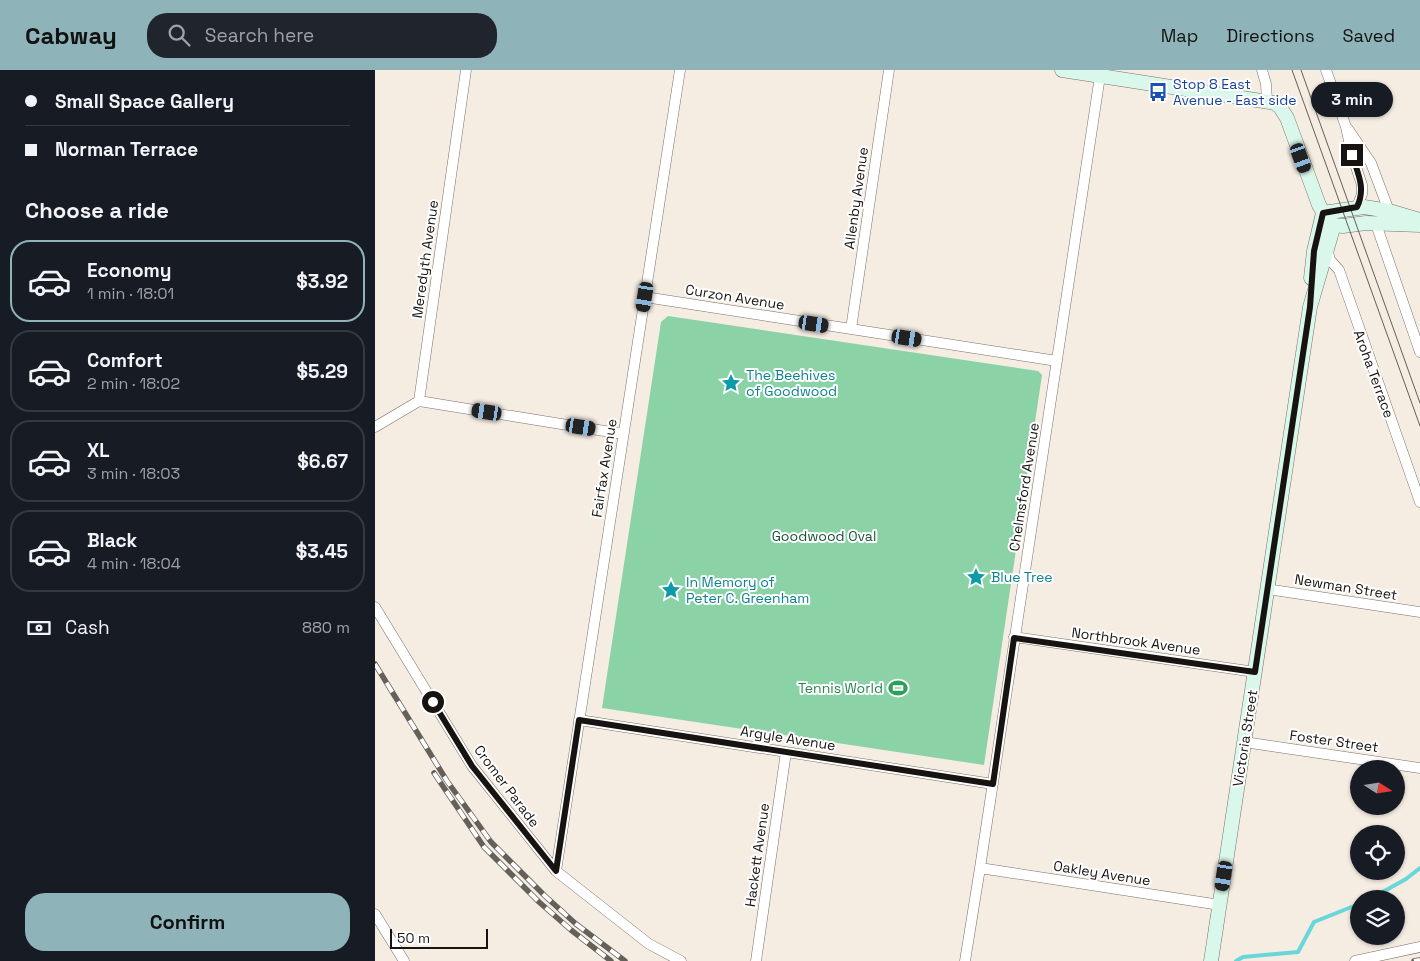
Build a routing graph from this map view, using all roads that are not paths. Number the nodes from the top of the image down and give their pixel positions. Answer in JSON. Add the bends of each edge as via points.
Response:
{"nodes":[{"id":1,"x":467,"y":70,"type":"edge"},
{"id":2,"x":680,"y":70,"type":"edge"},
{"id":3,"x":889,"y":70,"type":"edge"},
{"id":4,"x":1062,"y":70,"type":"edge"},
{"id":5,"x":1261,"y":70,"type":"edge"},
{"id":6,"x":1326,"y":70,"type":"edge"},
{"id":7,"x":1100,"y":76,"type":"junction"},
{"id":8,"x":1267,"y":102,"type":"junction"},
{"id":9,"x":1346,"y":127,"type":"junction"},
{"id":10,"x":1357,"y":207,"type":"junction"},
{"id":11,"x":1389,"y":211,"type":"junction"},
{"id":12,"x":1323,"y":213,"type":"junction"},
{"id":13,"x":1420,"y":220,"type":"edge"},
{"id":14,"x":1376,"y":224,"type":"junction"},
{"id":15,"x":1334,"y":225,"type":"junction"},
{"id":16,"x":1420,"y":225,"type":"edge"},
{"id":17,"x":1327,"y":248,"type":"junction"},
{"id":18,"x":645,"y":297,"type":"junction"},
{"id":19,"x":1310,"y":307,"type":"junction"},
{"id":20,"x":851,"y":329,"type":"junction"},
{"id":21,"x":1420,"y":352,"type":"edge"},
{"id":22,"x":1057,"y":361,"type":"junction"},
{"id":23,"x":419,"y":401,"type":"junction"},
{"id":24,"x":375,"y":427,"type":"edge"},
{"id":25,"x":623,"y":434,"type":"junction"},
{"id":26,"x":1420,"y":502,"type":"edge"},
{"id":27,"x":1267,"y":589,"type":"junction"},
{"id":28,"x":375,"y":607,"type":"edge"},
{"id":29,"x":1420,"y":612,"type":"edge"},
{"id":30,"x":1014,"y":638,"type":"junction"},
{"id":31,"x":1255,"y":672,"type":"junction"},
{"id":32,"x":579,"y":720,"type":"junction"},
{"id":33,"x":1244,"y":742,"type":"junction"},
{"id":34,"x":786,"y":752,"type":"junction"},
{"id":35,"x":1420,"y":768,"type":"edge"},
{"id":36,"x":993,"y":784,"type":"junction"},
{"id":37,"x":980,"y":868,"type":"junction"},
{"id":38,"x":556,"y":871,"type":"junction"},
{"id":39,"x":1220,"y":905,"type":"junction"},
{"id":40,"x":375,"y":914,"type":"edge"},
{"id":41,"x":1420,"y":947,"type":"edge"},
{"id":42,"x":404,"y":961,"type":"edge"},
{"id":43,"x":681,"y":961,"type":"edge"},
{"id":44,"x":756,"y":961,"type":"edge"},
{"id":45,"x":965,"y":961,"type":"edge"},
{"id":46,"x":1211,"y":961,"type":"edge"},
{"id":47,"x":1355,"y":961,"type":"edge"}],
"edges":[{"from":1,"to":23,"type":"street","name":"Meredyth Avenue"},
{"from":2,"to":18,"type":"street","name":"Fairfax Avenue"},
{"from":3,"to":20,"type":"street","name":"Allenby Avenue"},
{"from":4,"to":7,"type":"street"},
{"from":5,"to":8,"type":"street"},
{"from":6,"to":9,"type":"street"},
{"from":7,"to":8,"type":"street"},
{"from":7,"to":22,"type":"street","name":"Chelmsford Avenue"},
{"from":8,"to":12,"type":"street","via":[[1277,105],[1287,118]]},
{"from":9,"to":10,"type":"street","via":[[1362,187]]},
{"from":9,"to":11,"type":"street","via":[[1371,163]]},
{"from":10,"to":11,"type":"street"},
{"from":10,"to":12,"type":"street"},
{"from":11,"to":13,"type":"street"},
{"from":12,"to":15,"type":"street"},
{"from":12,"to":19,"type":"street","name":"Victoria Street","via":[[1314,251]]},
{"from":14,"to":15,"type":"street"},
{"from":14,"to":16,"type":"street"},
{"from":14,"to":21,"type":"street"},
{"from":15,"to":17,"type":"street","name":"Victoria Street"},
{"from":17,"to":19,"type":"street","name":"Victoria Street"},
{"from":17,"to":26,"type":"street","name":"Aroha Terrace","via":[[1329,257],[1339,270]]},
{"from":18,"to":20,"type":"street","name":"Curzon Avenue"},
{"from":18,"to":25,"type":"street","name":"Fairfax Avenue"},
{"from":19,"to":27,"type":"street","name":"Victoria Street"},
{"from":20,"to":22,"type":"street","name":"Curzon Avenue"},
{"from":22,"to":30,"type":"street","name":"Chelmsford Avenue"},
{"from":23,"to":24,"type":"street"},
{"from":23,"to":25,"type":"street"},
{"from":25,"to":32,"type":"street","name":"Fairfax Avenue"},
{"from":27,"to":29,"type":"street","name":"Newman Street"},
{"from":27,"to":31,"type":"street","name":"Victoria Street"},
{"from":28,"to":38,"type":"street","name":"Cromer Parade","via":[[472,766]]},
{"from":30,"to":31,"type":"street","name":"Northbrook Avenue"},
{"from":30,"to":36,"type":"street","name":"Chelmsford Avenue"},
{"from":31,"to":33,"type":"street","name":"Victoria Street"},
{"from":32,"to":34,"type":"street","name":"Argyle Avenue"},
{"from":32,"to":38,"type":"street","name":"Fairfax Avenue"},
{"from":33,"to":35,"type":"street","name":"Foster Street"},
{"from":33,"to":39,"type":"street","name":"Victoria Street"},
{"from":34,"to":36,"type":"street","name":"Argyle Avenue"},
{"from":34,"to":44,"type":"street","name":"Hackett Avenue"},
{"from":36,"to":37,"type":"street","name":"Chelmsford Avenue"},
{"from":37,"to":39,"type":"street","name":"Oakley Avenue"},
{"from":37,"to":45,"type":"street","name":"Chelmsford Avenue"},
{"from":38,"to":43,"type":"street","name":"Cromer Parade","via":[[649,944]]},
{"from":39,"to":46,"type":"street","name":"Victoria Street"},
{"from":40,"to":42,"type":"street"},
{"from":41,"to":47,"type":"street"}]}
